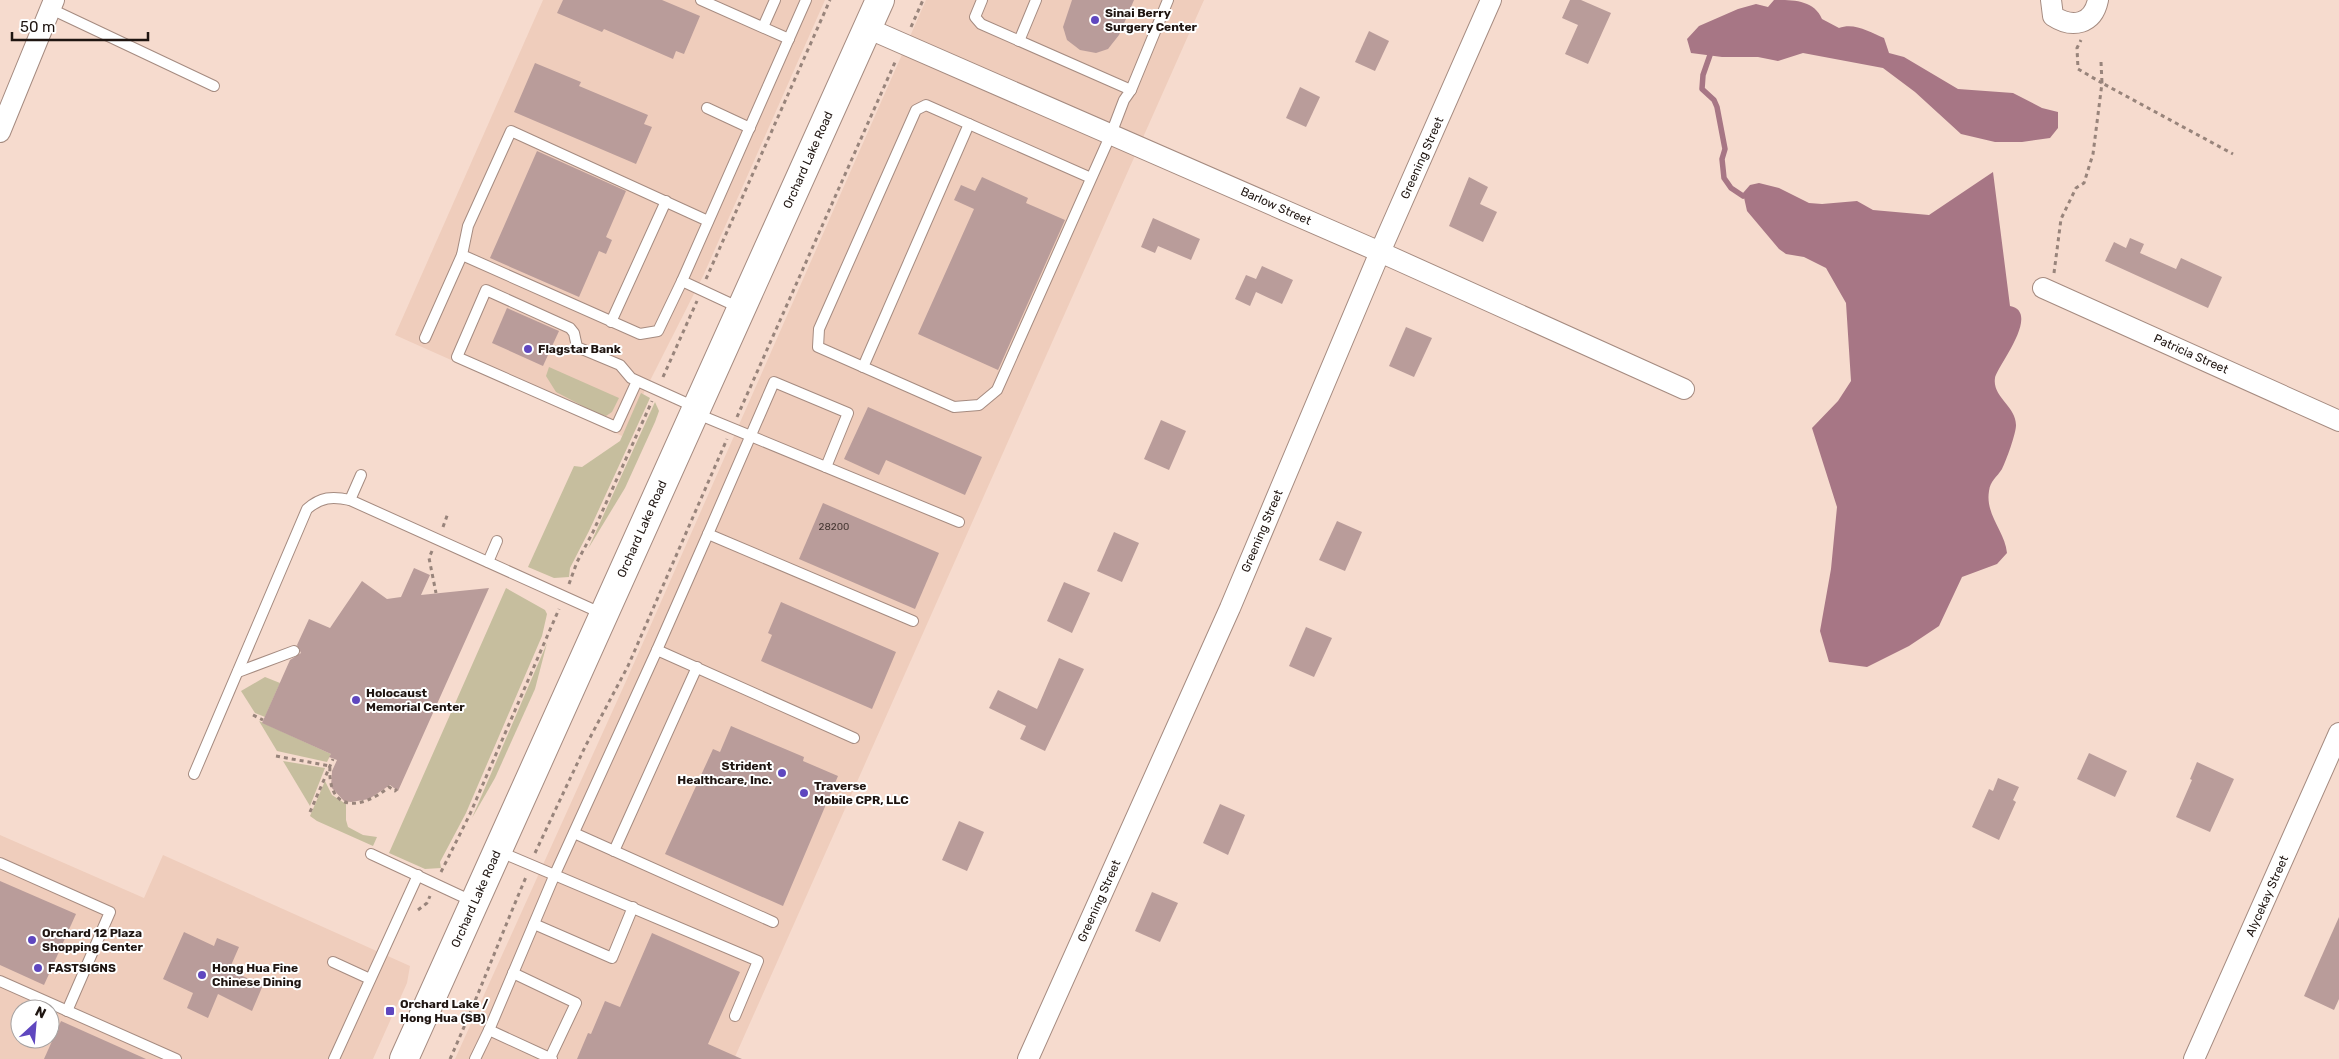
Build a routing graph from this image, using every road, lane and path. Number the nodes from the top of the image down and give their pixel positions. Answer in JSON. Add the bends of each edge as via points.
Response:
{"nodes":[{"id":1,"x":701,"y":0,"type":"edge"},
{"id":2,"x":775,"y":0,"type":"edge"},
{"id":3,"x":806,"y":0,"type":"edge"},
{"id":4,"x":830,"y":0,"type":"edge"},
{"id":5,"x":880,"y":0,"type":"edge"},
{"id":6,"x":923,"y":0,"type":"edge"},
{"id":7,"x":982,"y":0,"type":"edge"},
{"id":8,"x":1036,"y":0,"type":"edge"},
{"id":9,"x":1168,"y":0,"type":"edge"},
{"id":10,"x":1492,"y":0,"type":"edge"},
{"id":11,"x":2051,"y":0,"type":"edge"},
{"id":12,"x":2098,"y":0,"type":"edge"},
{"id":13,"x":718,"y":3,"type":"edge"},
{"id":14,"x":52,"y":4,"type":"edge"},
{"id":15,"x":2085,"y":21,"type":"junction"},
{"id":16,"x":763,"y":27,"type":"junction"},
{"id":17,"x":867,"y":28,"type":"junction"},
{"id":18,"x":789,"y":38,"type":"junction"},
{"id":19,"x":1020,"y":41,"type":"junction"},
{"id":20,"x":903,"y":43,"type":"junction"},
{"id":21,"x":2101,"y":62,"type":"dead end"},
{"id":22,"x":2102,"y":83,"type":"junction"},
{"id":23,"x":214,"y":86,"type":"dead end"},
{"id":24,"x":1131,"y":90,"type":"junction"},
{"id":25,"x":707,"y":108,"type":"dead end"},
{"id":26,"x":969,"y":124,"type":"junction"},
{"id":27,"x":750,"y":128,"type":"junction"},
{"id":28,"x":0,"y":132,"type":"edge"},
{"id":29,"x":1111,"y":134,"type":"junction"},
{"id":30,"x":2234,"y":154,"type":"dead end"},
{"id":31,"x":1091,"y":178,"type":"junction"},
{"id":32,"x":666,"y":201,"type":"junction"},
{"id":33,"x":708,"y":221,"type":"junction"},
{"id":34,"x":1380,"y":252,"type":"junction"},
{"id":35,"x":462,"y":255,"type":"junction"},
{"id":36,"x":682,"y":281,"type":"junction"},
{"id":37,"x":2045,"y":289,"type":"joint"},
{"id":38,"x":702,"y":290,"type":"junction"},
{"id":39,"x":741,"y":308,"type":"junction"},
{"id":40,"x":611,"y":322,"type":"junction"},
{"id":41,"x":425,"y":338,"type":"dead end"},
{"id":42,"x":863,"y":367,"type":"junction"},
{"id":43,"x":637,"y":381,"type":"junction"},
{"id":44,"x":1684,"y":389,"type":"dead end"},
{"id":45,"x":658,"y":390,"type":"junction"},
{"id":46,"x":695,"y":410,"type":"junction"},
{"id":47,"x":2339,"y":421,"type":"edge"},
{"id":48,"x":732,"y":428,"type":"junction"},
{"id":49,"x":750,"y":435,"type":"junction"},
{"id":50,"x":826,"y":467,"type":"junction"},
{"id":51,"x":361,"y":474,"type":"dead end"},
{"id":52,"x":350,"y":500,"type":"junction"},
{"id":53,"x":959,"y":522,"type":"dead end"},
{"id":54,"x":708,"y":534,"type":"junction"},
{"id":55,"x":497,"y":541,"type":"dead end"},
{"id":56,"x":488,"y":562,"type":"junction"},
{"id":57,"x":564,"y":597,"type":"junction"},
{"id":58,"x":604,"y":614,"type":"junction"},
{"id":59,"x":913,"y":621,"type":"dead end"},
{"id":60,"x":657,"y":650,"type":"junction"},
{"id":61,"x":294,"y":651,"type":"dead end"},
{"id":62,"x":697,"y":668,"type":"junction"},
{"id":63,"x":238,"y":672,"type":"junction"},
{"id":64,"x":253,"y":715,"type":"dead end"},
{"id":65,"x":263,"y":720,"type":"dead end"},
{"id":66,"x":2339,"y":733,"type":"edge"},
{"id":67,"x":854,"y":738,"type":"dead end"},
{"id":68,"x":276,"y":756,"type":"dead end"},
{"id":69,"x":333,"y":758,"type":"dead end"},
{"id":70,"x":330,"y":766,"type":"junction"},
{"id":71,"x":194,"y":774,"type":"dead end"},
{"id":72,"x":397,"y":789,"type":"dead end"},
{"id":73,"x":310,"y":812,"type":"dead end"},
{"id":74,"x":574,"y":833,"type":"junction"},
{"id":75,"x":497,"y":850,"type":"junction"},
{"id":76,"x":614,"y":851,"type":"junction"},
{"id":77,"x":371,"y":854,"type":"dead end"},
{"id":78,"x":0,"y":863,"type":"edge"},
{"id":79,"x":532,"y":864,"type":"junction"},
{"id":80,"x":555,"y":874,"type":"junction"},
{"id":81,"x":418,"y":875,"type":"junction"},
{"id":82,"x":436,"y":884,"type":"junction"},
{"id":83,"x":474,"y":902,"type":"junction"},
{"id":84,"x":633,"y":908,"type":"junction"},
{"id":85,"x":414,"y":912,"type":"dead end"},
{"id":86,"x":773,"y":922,"type":"dead end"},
{"id":87,"x":534,"y":924,"type":"junction"},
{"id":88,"x":333,"y":962,"type":"dead end"},
{"id":89,"x":513,"y":973,"type":"junction"},
{"id":90,"x":370,"y":979,"type":"junction"},
{"id":91,"x":0,"y":982,"type":"edge"},
{"id":92,"x":68,"y":1011,"type":"junction"},
{"id":93,"x":735,"y":1016,"type":"dead end"},
{"id":94,"x":489,"y":1030,"type":"junction"},
{"id":95,"x":176,"y":1059,"type":"edge"},
{"id":96,"x":334,"y":1059,"type":"edge"},
{"id":97,"x":404,"y":1059,"type":"edge"},
{"id":98,"x":450,"y":1059,"type":"edge"},
{"id":99,"x":475,"y":1059,"type":"edge"},
{"id":100,"x":551,"y":1059,"type":"edge"},
{"id":101,"x":1028,"y":1059,"type":"edge"},
{"id":102,"x":2194,"y":1059,"type":"edge"}],
"edges":[{"from":1,"to":13,"type":"lane"},
{"from":2,"to":16,"type":"lane"},
{"from":3,"to":18,"type":"lane"},
{"from":4,"to":38,"type":"path"},
{"from":5,"to":17,"type":"main road","name":"Orchard Lake Road"},
{"from":6,"to":20,"type":"path"},
{"from":7,"to":19,"type":"lane","via":[[976,17],[982,24]]},
{"from":8,"to":19,"type":"lane"},
{"from":9,"to":24,"type":"lane"},
{"from":10,"to":34,"type":"street","name":"Greening Street"},
{"from":11,"to":15,"type":"street","via":[[2053,16],[2061,21],[2081,24]]},
{"from":12,"to":15,"type":"street","via":[[2092,15]]},
{"from":13,"to":16,"type":"lane"},
{"from":14,"to":23,"type":"lane"},
{"from":14,"to":28,"type":"street"},
{"from":15,"to":22,"type":"path","via":[[2077,48],[2078,69]]},
{"from":16,"to":18,"type":"lane"},
{"from":17,"to":20,"type":"street","name":"Barlow Street"},
{"from":17,"to":39,"type":"main road","name":"Orchard Lake Road"},
{"from":18,"to":27,"type":"lane"},
{"from":19,"to":24,"type":"lane"},
{"from":20,"to":29,"type":"street","name":"Barlow Street"},
{"from":20,"to":48,"type":"path"},
{"from":21,"to":22,"type":"path"},
{"from":22,"to":30,"type":"path"},
{"from":22,"to":37,"type":"path","via":[[2093,154],[2084,182],[2076,188],[2061,219],[2057,266]]},
{"from":24,"to":29,"type":"lane"},
{"from":25,"to":27,"type":"lane"},
{"from":26,"to":31,"type":"lane"},
{"from":26,"to":42,"type":"lane"},
{"from":26,"to":42,"type":"lane","via":[[926,105],[916,110],[819,329],[818,347]]},
{"from":27,"to":33,"type":"lane"},
{"from":29,"to":31,"type":"lane"},
{"from":29,"to":34,"type":"street","name":"Barlow Street"},
{"from":31,"to":42,"type":"lane","via":[[997,390],[979,405],[954,407]]},
{"from":32,"to":33,"type":"lane"},
{"from":32,"to":35,"type":"lane","via":[[511,131],[468,226]]},
{"from":32,"to":40,"type":"lane"},
{"from":33,"to":36,"type":"lane"},
{"from":34,"to":44,"type":"street","name":"Barlow Street"},
{"from":34,"to":101,"type":"street","name":"Greening Street","via":[[1230,608]]},
{"from":35,"to":40,"type":"lane"},
{"from":35,"to":41,"type":"lane"},
{"from":36,"to":38,"type":"lane"},
{"from":36,"to":40,"type":"lane","via":[[658,331],[640,334]]},
{"from":37,"to":47,"type":"street","name":"Patricia Street"},
{"from":38,"to":39,"type":"lane"},
{"from":38,"to":45,"type":"path"},
{"from":39,"to":46,"type":"main road","name":"Orchard Lake Road"},
{"from":43,"to":43,"type":"lane","via":[[620,365],[577,346],[570,328],[486,290],[457,357],[616,427]]},
{"from":43,"to":45,"type":"lane"},
{"from":45,"to":46,"type":"lane"},
{"from":45,"to":57,"type":"path","via":[[577,562]]},
{"from":46,"to":48,"type":"lane"},
{"from":46,"to":58,"type":"main road","name":"Orchard Lake Road"},
{"from":48,"to":49,"type":"lane"},
{"from":48,"to":79,"type":"path","via":[[628,666],[585,747]]},
{"from":49,"to":50,"type":"lane"},
{"from":49,"to":50,"type":"lane","via":[[774,382],[848,414]]},
{"from":49,"to":54,"type":"lane"},
{"from":50,"to":53,"type":"lane"},
{"from":51,"to":52,"type":"lane"},
{"from":52,"to":56,"type":"lane"},
{"from":52,"to":63,"type":"lane","via":[[318,499],[307,509]]},
{"from":54,"to":59,"type":"lane"},
{"from":54,"to":60,"type":"lane"},
{"from":55,"to":56,"type":"lane"},
{"from":56,"to":57,"type":"lane"},
{"from":57,"to":58,"type":"lane"},
{"from":57,"to":82,"type":"path","via":[[470,814]]},
{"from":58,"to":75,"type":"main road","name":"Orchard Lake Road"},
{"from":60,"to":62,"type":"lane"},
{"from":60,"to":74,"type":"lane"},
{"from":61,"to":63,"type":"lane"},
{"from":62,"to":67,"type":"lane"},
{"from":62,"to":76,"type":"lane"},
{"from":63,"to":71,"type":"lane"},
{"from":64,"to":65,"type":"path"},
{"from":66,"to":102,"type":"street","name":"Alycekay Street"},
{"from":68,"to":70,"type":"path"},
{"from":69,"to":70,"type":"path"},
{"from":70,"to":72,"type":"path","via":[[332,793],[343,801],[363,802],[389,787]]},
{"from":70,"to":73,"type":"path"},
{"from":74,"to":76,"type":"lane"},
{"from":74,"to":80,"type":"lane"},
{"from":75,"to":79,"type":"lane"},
{"from":75,"to":83,"type":"main road","name":"Orchard Lake Road"},
{"from":76,"to":86,"type":"lane"},
{"from":77,"to":81,"type":"lane"},
{"from":78,"to":92,"type":"lane","via":[[110,912]]},
{"from":79,"to":80,"type":"lane"},
{"from":79,"to":98,"type":"path"},
{"from":80,"to":84,"type":"lane"},
{"from":80,"to":87,"type":"lane"},
{"from":81,"to":82,"type":"lane"},
{"from":81,"to":90,"type":"lane"},
{"from":82,"to":83,"type":"lane"},
{"from":82,"to":85,"type":"path","via":[[427,903]]},
{"from":83,"to":97,"type":"main road","name":"Orchard Lake Road"},
{"from":84,"to":87,"type":"lane","via":[[612,958]]},
{"from":84,"to":93,"type":"lane","via":[[758,961]]},
{"from":87,"to":89,"type":"lane"},
{"from":88,"to":90,"type":"lane"},
{"from":89,"to":94,"type":"lane"},
{"from":89,"to":100,"type":"lane","via":[[576,1003]]},
{"from":90,"to":96,"type":"lane"},
{"from":91,"to":92,"type":"lane"},
{"from":92,"to":95,"type":"lane"},
{"from":94,"to":99,"type":"lane"},
{"from":94,"to":100,"type":"lane"}]}
